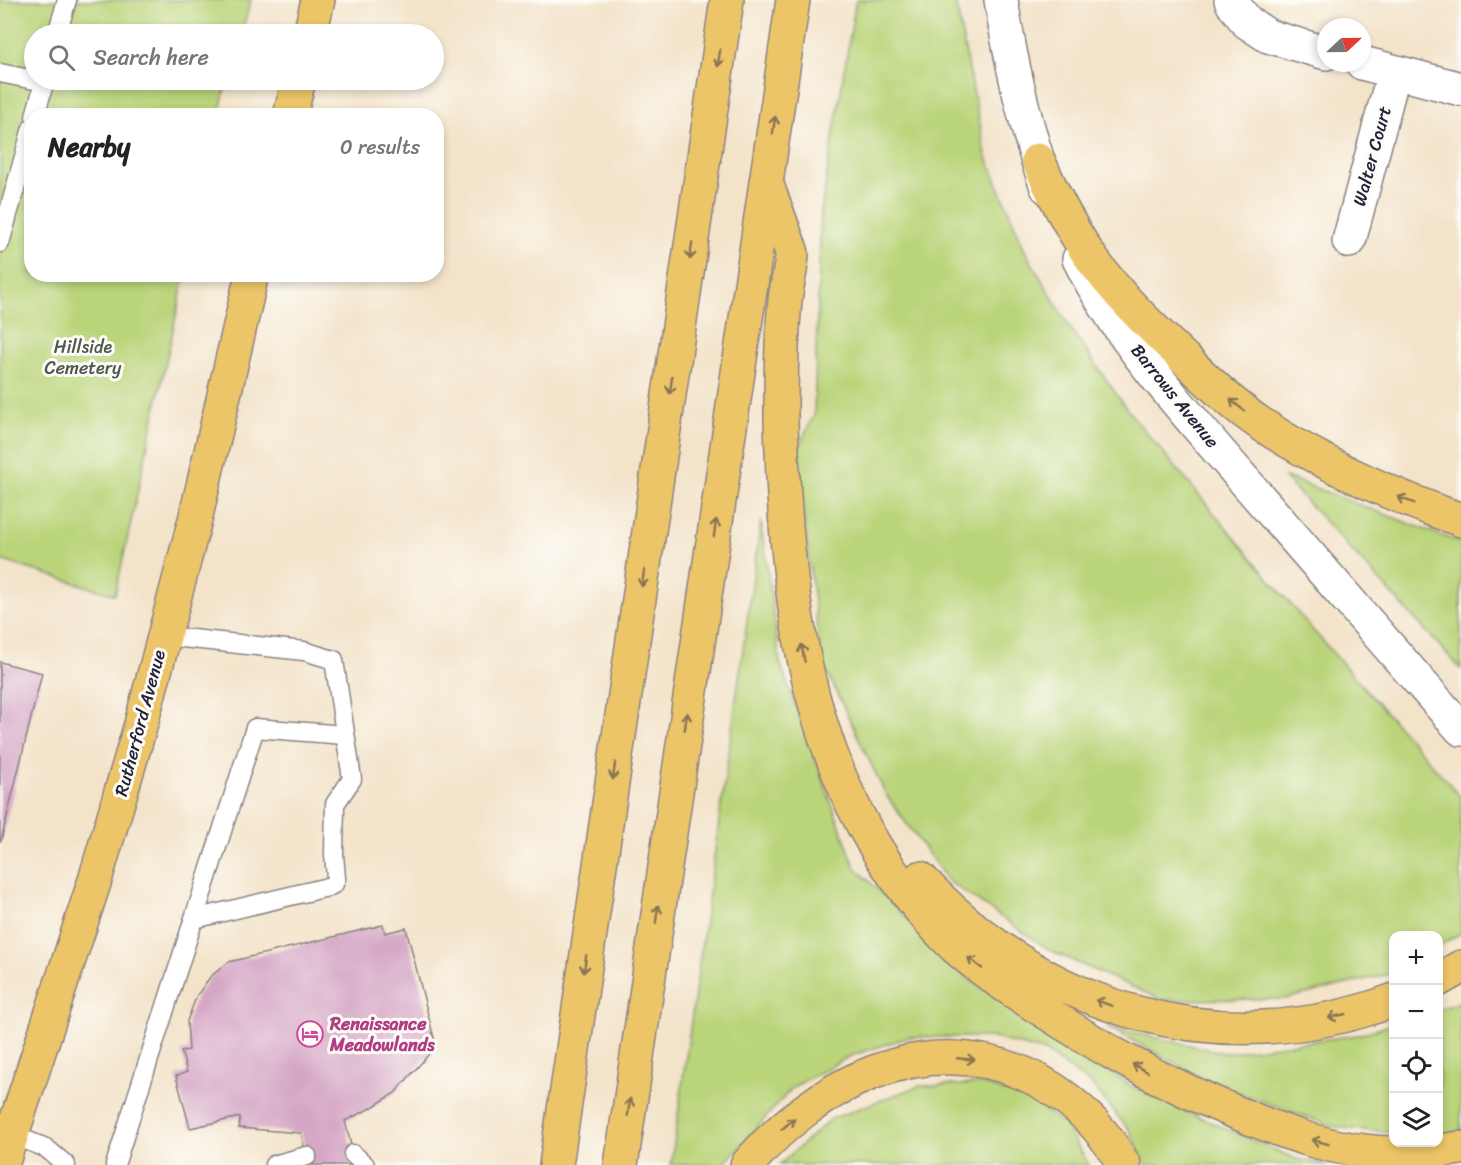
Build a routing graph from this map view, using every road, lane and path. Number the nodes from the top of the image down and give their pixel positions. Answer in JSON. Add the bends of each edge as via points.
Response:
{"nodes":[{"id":1,"x":67,"y":0,"type":"edge"},
{"id":2,"x":318,"y":0,"type":"edge"},
{"id":3,"x":727,"y":0,"type":"edge"},
{"id":4,"x":793,"y":0,"type":"edge"},
{"id":5,"x":1001,"y":0,"type":"edge"},
{"id":6,"x":1231,"y":0,"type":"edge"},
{"id":7,"x":60,"y":24,"type":"edge"},
{"id":8,"x":312,"y":24,"type":"edge"},
{"id":9,"x":1317,"y":50,"type":"edge"},
{"id":10,"x":1371,"y":65,"type":"edge"},
{"id":11,"x":1395,"y":72,"type":"junction"},
{"id":12,"x":0,"y":73,"type":"edge"},
{"id":13,"x":24,"y":77,"type":"edge"},
{"id":14,"x":1461,"y":89,"type":"edge"},
{"id":15,"x":42,"y":90,"type":"edge"},
{"id":16,"x":296,"y":90,"type":"edge"},
{"id":17,"x":37,"y":108,"type":"edge"},
{"id":18,"x":292,"y":108,"type":"edge"},
{"id":19,"x":24,"y":157,"type":"edge"},
{"id":20,"x":1038,"y":160,"type":"junction"},
{"id":21,"x":766,"y":182,"type":"junction"},
{"id":22,"x":1349,"y":241,"type":"dead end"},
{"id":23,"x":0,"y":243,"type":"edge"},
{"id":24,"x":250,"y":282,"type":"edge"},
{"id":25,"x":1461,"y":520,"type":"edge"},
{"id":26,"x":164,"y":636,"type":"junction"},
{"id":27,"x":812,"y":696,"type":"junction"},
{"id":28,"x":1461,"y":729,"type":"edge"},
{"id":29,"x":345,"y":735,"type":"junction"},
{"id":30,"x":194,"y":919,"type":"junction"},
{"id":31,"x":1461,"y":967,"type":"edge"},
{"id":32,"x":1443,"y":977,"type":"edge"},
{"id":33,"x":1389,"y":1002,"type":"edge"},
{"id":34,"x":13,"y":1135,"type":"junction"},
{"id":35,"x":1461,"y":1148,"type":"edge"},
{"id":36,"x":306,"y":1156,"type":"dead end"},
{"id":37,"x":2,"y":1165,"type":"edge"},
{"id":38,"x":66,"y":1165,"type":"edge"},
{"id":39,"x":115,"y":1165,"type":"edge"},
{"id":40,"x":274,"y":1165,"type":"edge"},
{"id":41,"x":556,"y":1165,"type":"edge"},
{"id":42,"x":621,"y":1165,"type":"edge"},
{"id":43,"x":747,"y":1165,"type":"edge"},
{"id":44,"x":1124,"y":1165,"type":"edge"}],
"edges":[{"from":1,"to":7,"type":"lane"},
{"from":2,"to":8,"type":"main road"},
{"from":3,"to":41,"type":"main road","one_way":true},
{"from":21,"to":4,"type":"main road","one_way":true},
{"from":5,"to":20,"type":"street","name":"Barrows Avenue","via":[[1018,87]]},
{"from":6,"to":9,"type":"street","via":[[1247,22],[1268,36]]},
{"from":10,"to":11,"type":"street"},
{"from":11,"to":14,"type":"street"},
{"from":11,"to":22,"type":"street","name":"Walter Court"},
{"from":12,"to":13,"type":"lane"},
{"from":15,"to":17,"type":"lane"},
{"from":16,"to":18,"type":"main road"},
{"from":19,"to":23,"type":"lane"},
{"from":25,"to":20,"type":"main road","one_way":true,"via":[[1326,463],[1237,406],[1166,342],[1103,273],[1059,206]]},
{"from":20,"to":28,"type":"street","name":"Barrows Avenue","via":[[1055,208],[1082,264],[1137,350],[1175,400]]},
{"from":27,"to":21,"type":"main road","one_way":true,"via":[[793,590],[783,485],[781,364],[792,252]]},
{"from":42,"to":21,"type":"main road","one_way":true},
{"from":24,"to":26,"type":"main road","name":"Rutherford Avenue"},
{"from":26,"to":29,"type":"lane","via":[[304,651],[334,660]]},
{"from":26,"to":34,"type":"main road","name":"Rutherford Avenue","via":[[112,826]]},
{"from":33,"to":27,"type":"main road","one_way":true,"via":[[1318,1021],[1224,1027],[1131,1012],[1072,990],[970,926],[905,863],[851,782]]},
{"from":35,"to":27,"type":"main road","one_way":true,"via":[[1424,1153],[1365,1151],[1275,1128],[1208,1101],[1127,1061],[1002,983],[954,946],[933,924],[872,844],[842,785]]},
{"from":29,"to":30,"type":"lane","via":[[255,728]]},
{"from":29,"to":30,"type":"lane","via":[[352,779],[335,804],[334,884]]},
{"from":30,"to":39,"type":"lane"},
{"from":31,"to":32,"type":"main road"},
{"from":34,"to":37,"type":"main road","name":"Rutherford Avenue"},
{"from":34,"to":38,"type":"lane","via":[[46,1148]]},
{"from":36,"to":40,"type":"lane"},
{"from":43,"to":44,"type":"main road","one_way":true,"via":[[821,1098],[860,1077],[903,1063],[961,1058],[1000,1065],[1057,1091],[1106,1136]]}]}
